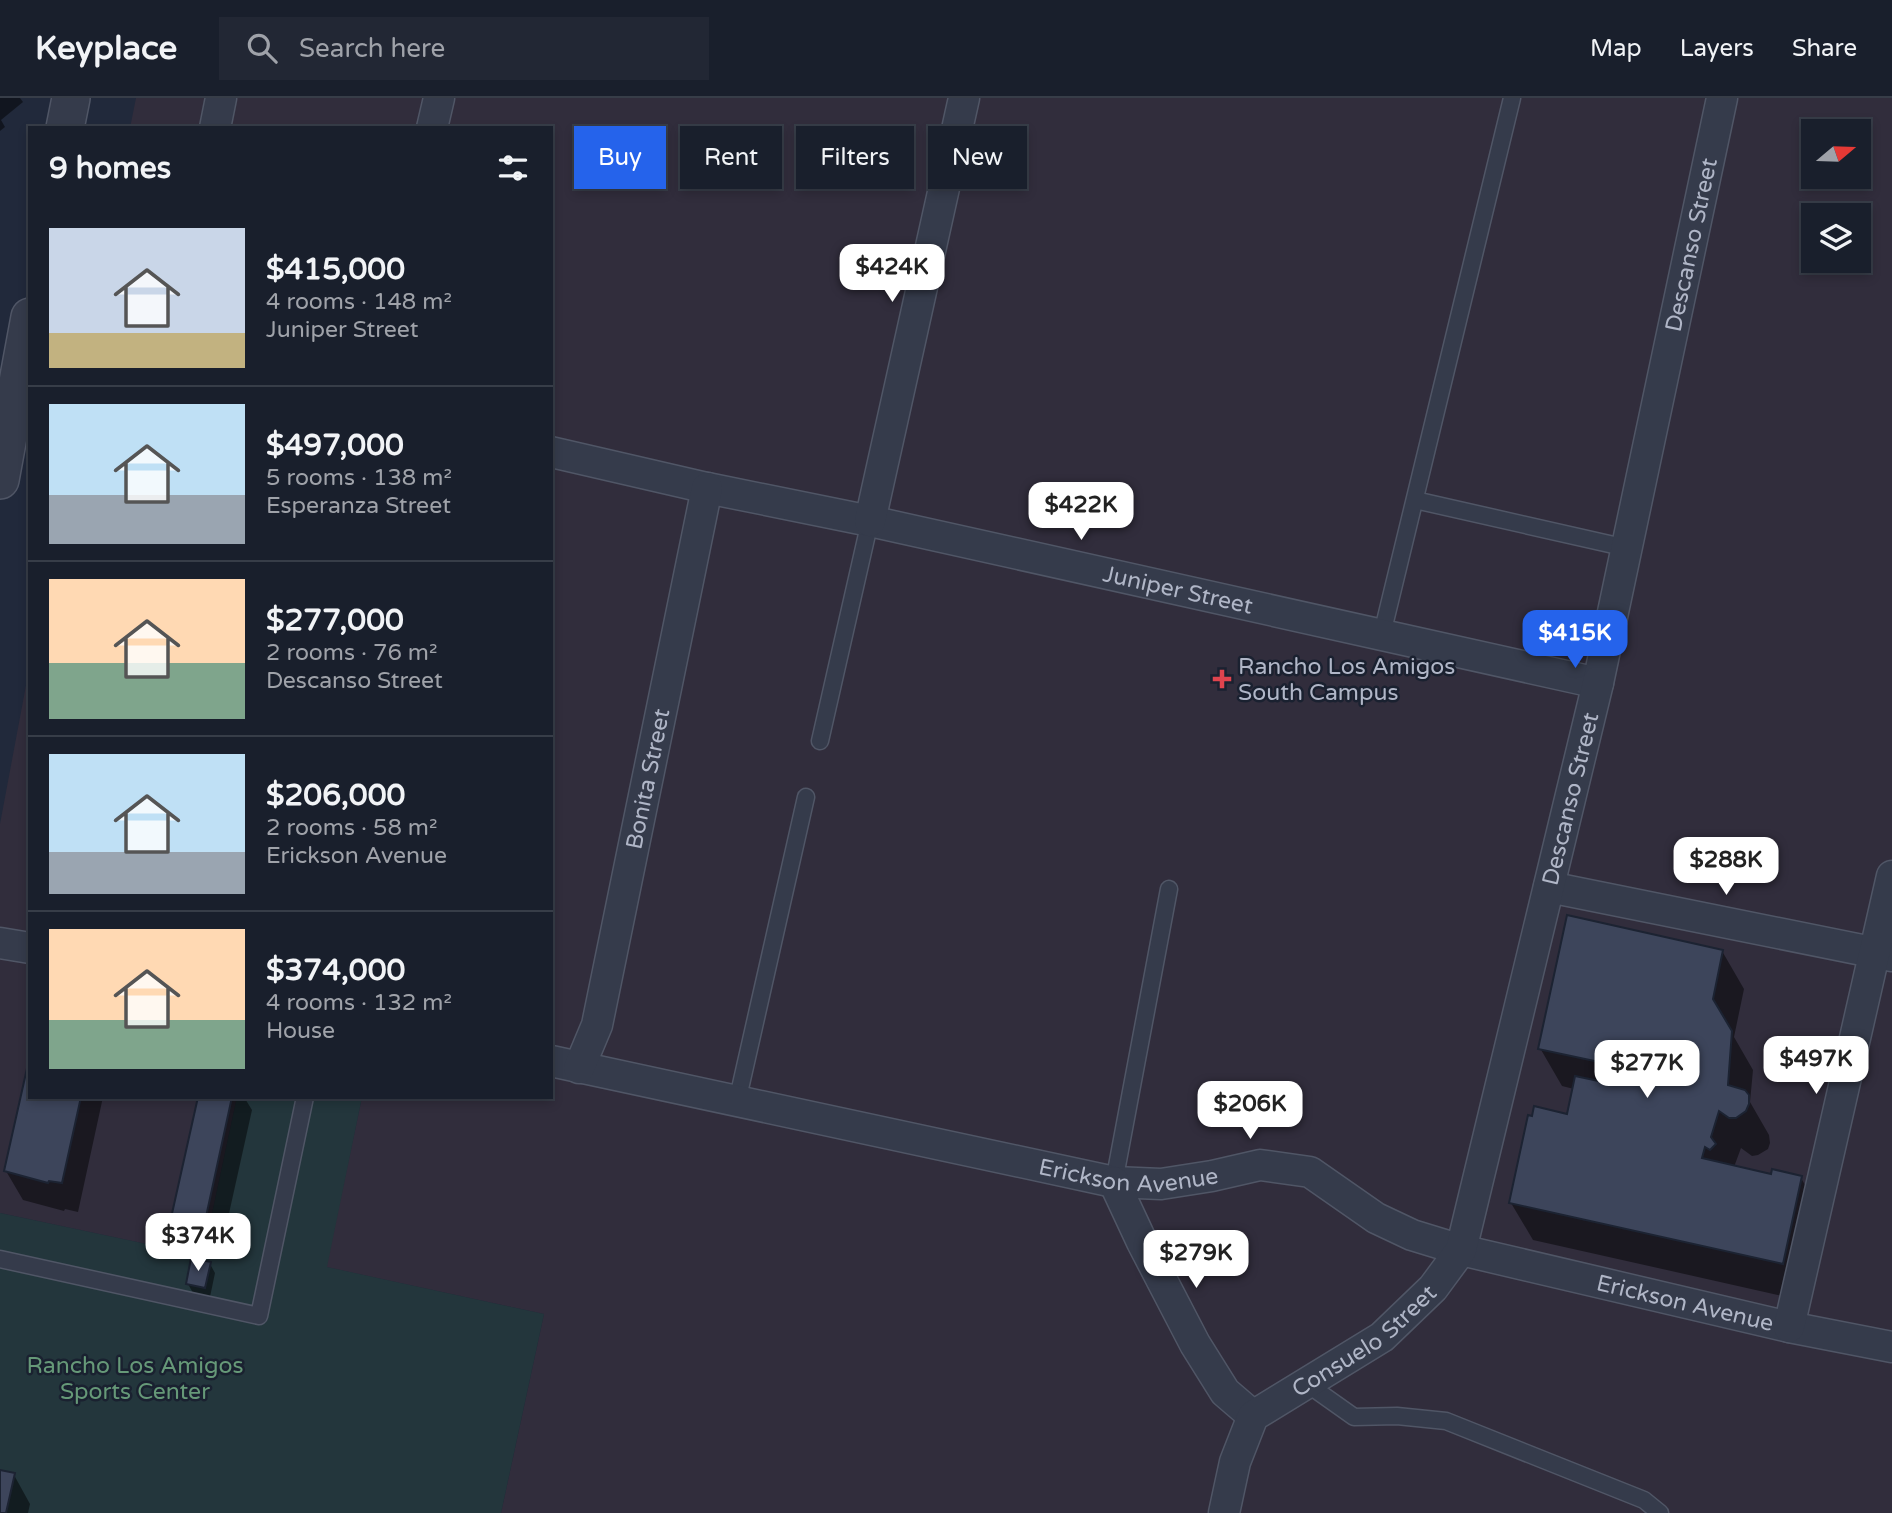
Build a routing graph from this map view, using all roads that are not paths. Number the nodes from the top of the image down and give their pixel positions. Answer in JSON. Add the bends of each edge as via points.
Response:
{"nodes":[{"id":1,"x":71,"y":98,"type":"edge"},
{"id":2,"x":221,"y":98,"type":"edge"},
{"id":3,"x":439,"y":98,"type":"edge"},
{"id":4,"x":964,"y":98,"type":"edge"},
{"id":5,"x":1512,"y":98,"type":"edge"},
{"id":6,"x":1722,"y":98,"type":"edge"},
{"id":7,"x":65,"y":126,"type":"edge"},
{"id":8,"x":215,"y":126,"type":"edge"},
{"id":9,"x":432,"y":126,"type":"edge"},
{"id":10,"x":28,"y":323,"type":"edge"},
{"id":11,"x":11,"y":371,"type":"edge"},
{"id":12,"x":553,"y":452,"type":"edge"},
{"id":13,"x":0,"y":480,"type":"edge"},
{"id":14,"x":707,"y":488,"type":"junction"},
{"id":15,"x":1415,"y":500,"type":"junction"},
{"id":16,"x":870,"y":521,"type":"junction"},
{"id":17,"x":1627,"y":548,"type":"junction"},
{"id":18,"x":1382,"y":634,"type":"junction"},
{"id":19,"x":1598,"y":683,"type":"junction"},
{"id":20,"x":820,"y":741,"type":"dead end"},
{"id":21,"x":806,"y":797,"type":"dead end"},
{"id":22,"x":1892,"y":876,"type":"edge"},
{"id":23,"x":1549,"y":887,"type":"junction"},
{"id":24,"x":1169,"y":889,"type":"dead end"},
{"id":25,"x":0,"y":943,"type":"edge"},
{"id":26,"x":28,"y":948,"type":"edge"},
{"id":27,"x":1884,"y":954,"type":"edge"},
{"id":28,"x":565,"y":1065,"type":"edge"},
{"id":29,"x":305,"y":1099,"type":"edge"},
{"id":30,"x":737,"y":1102,"type":"junction"},
{"id":31,"x":1114,"y":1182,"type":"junction"},
{"id":32,"x":1461,"y":1250,"type":"junction"},
{"id":33,"x":0,"y":1259,"type":"edge"},
{"id":34,"x":1789,"y":1327,"type":"junction"},
{"id":35,"x":1892,"y":1347,"type":"edge"},
{"id":36,"x":1306,"y":1383,"type":"junction"},
{"id":37,"x":1253,"y":1416,"type":"junction"},
{"id":38,"x":1224,"y":1513,"type":"edge"},
{"id":39,"x":1660,"y":1513,"type":"edge"}],
"edges":[{"from":1,"to":7,"type":"street"},
{"from":2,"to":8,"type":"street"},
{"from":3,"to":9,"type":"street"},
{"from":4,"to":16,"type":"street"},
{"from":5,"to":15,"type":"lane"},
{"from":6,"to":17,"type":"street","name":"Descanso Street"},
{"from":10,"to":11,"type":"street"},
{"from":11,"to":13,"type":"street"},
{"from":12,"to":14,"type":"street","name":"Juniper Street"},
{"from":14,"to":16,"type":"street","name":"Juniper Street"},
{"from":14,"to":28,"type":"street","name":"Bonita Street","via":[[597,1025]]},
{"from":15,"to":17,"type":"lane"},
{"from":15,"to":18,"type":"lane"},
{"from":16,"to":18,"type":"street","name":"Juniper Street"},
{"from":16,"to":20,"type":"lane"},
{"from":17,"to":19,"type":"street","name":"Descanso Street"},
{"from":18,"to":19,"type":"street","name":"Juniper Street"},
{"from":19,"to":23,"type":"street","name":"Descanso Street"},
{"from":21,"to":30,"type":"lane"},
{"from":22,"to":27,"type":"street"},
{"from":23,"to":27,"type":"street"},
{"from":23,"to":32,"type":"street","name":"Descanso Street"},
{"from":24,"to":31,"type":"lane"},
{"from":25,"to":26,"type":"street"},
{"from":27,"to":34,"type":"street"},
{"from":28,"to":30,"type":"street","name":"Erickson Avenue"},
{"from":29,"to":33,"type":"lane","via":[[259,1316]]},
{"from":30,"to":31,"type":"street","name":"Erickson Avenue"},
{"from":31,"to":32,"type":"street","name":"Erickson Avenue","via":[[1161,1184],[1260,1165],[1310,1172],[1376,1219]]},
{"from":31,"to":37,"type":"street","via":[[1195,1344],[1226,1392]]},
{"from":32,"to":34,"type":"street","name":"Erickson Avenue"},
{"from":32,"to":36,"type":"street","name":"Consuelo Street","via":[[1433,1288],[1382,1337]]},
{"from":34,"to":35,"type":"street","name":"Erickson Avenue"},
{"from":36,"to":37,"type":"street","name":"Consuelo Street"},
{"from":36,"to":39,"type":"lane","via":[[1354,1418],[1446,1421],[1644,1500]]},
{"from":37,"to":38,"type":"street","via":[[1235,1462]]}]}
